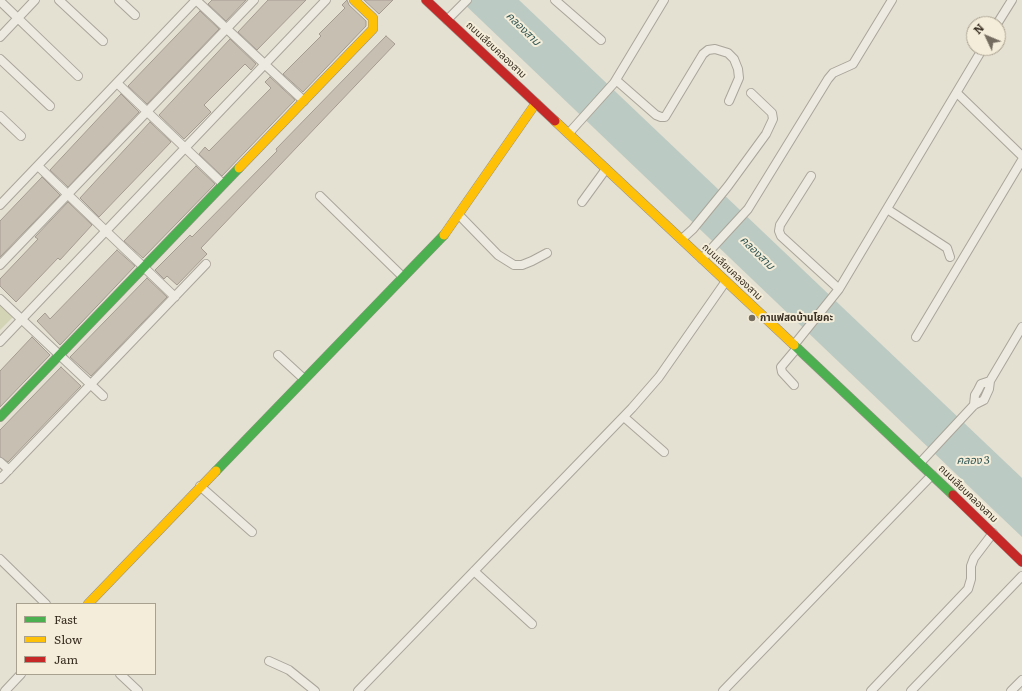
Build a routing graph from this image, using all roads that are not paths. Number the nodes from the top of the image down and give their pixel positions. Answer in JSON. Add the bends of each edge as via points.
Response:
{"nodes":[{"id":1,"x":35,"y":0,"type":"edge"},
{"id":2,"x":59,"y":0,"type":"edge"},
{"id":3,"x":119,"y":0,"type":"edge"},
{"id":4,"x":254,"y":0,"type":"edge"},
{"id":5,"x":326,"y":0,"type":"edge"},
{"id":6,"x":354,"y":0,"type":"edge"},
{"id":7,"x":426,"y":0,"type":"edge"},
{"id":8,"x":555,"y":0,"type":"edge"},
{"id":9,"x":664,"y":0,"type":"edge"},
{"id":10,"x":892,"y":0,"type":"edge"},
{"id":11,"x":1012,"y":0,"type":"edge"},
{"id":12,"x":0,"y":1,"type":"edge"},
{"id":13,"x":465,"y":2,"type":"edge"},
{"id":14,"x":135,"y":15,"type":"dead end"},
{"id":15,"x":1002,"y":16,"type":"edge"},
{"id":16,"x":18,"y":18,"type":"junction"},
{"id":17,"x":447,"y":20,"type":"junction"},
{"id":18,"x":227,"y":28,"type":"junction"},
{"id":19,"x":0,"y":37,"type":"edge"},
{"id":20,"x":601,"y":40,"type":"dead end"},
{"id":21,"x":103,"y":41,"type":"dead end"},
{"id":22,"x":978,"y":56,"type":"edge"},
{"id":23,"x":0,"y":59,"type":"edge"},
{"id":24,"x":266,"y":64,"type":"junction"},
{"id":25,"x":78,"y":76,"type":"dead end"},
{"id":26,"x":615,"y":81,"type":"junction"},
{"id":27,"x":117,"y":83,"type":"junction"},
{"id":28,"x":752,"y":93,"type":"dead end"},
{"id":29,"x":956,"y":93,"type":"junction"},
{"id":30,"x":304,"y":101,"type":"junction"},
{"id":31,"x":729,"y":102,"type":"dead end"},
{"id":32,"x":536,"y":103,"type":"junction"},
{"id":33,"x":50,"y":106,"type":"dead end"},
{"id":34,"x":147,"y":112,"type":"junction"},
{"id":35,"x":0,"y":116,"type":"edge"},
{"id":36,"x":569,"y":134,"type":"junction"},
{"id":37,"x":21,"y":136,"type":"dead end"},
{"id":38,"x":185,"y":148,"type":"junction"},
{"id":39,"x":1022,"y":156,"type":"edge"},
{"id":40,"x":1022,"y":160,"type":"edge"},
{"id":41,"x":38,"y":166,"type":"junction"},
{"id":42,"x":606,"y":169,"type":"junction"},
{"id":43,"x":811,"y":176,"type":"dead end"},
{"id":44,"x":223,"y":184,"type":"junction"},
{"id":45,"x":68,"y":194,"type":"junction"},
{"id":46,"x":320,"y":196,"type":"dead end"},
{"id":47,"x":582,"y":202,"type":"dead end"},
{"id":48,"x":0,"y":205,"type":"edge"},
{"id":49,"x":887,"y":209,"type":"junction"},
{"id":50,"x":460,"y":216,"type":"junction"},
{"id":51,"x":106,"y":231,"type":"junction"},
{"id":52,"x":682,"y":239,"type":"junction"},
{"id":53,"x":547,"y":253,"type":"dead end"},
{"id":54,"x":950,"y":257,"type":"dead end"},
{"id":55,"x":702,"y":259,"type":"junction"},
{"id":56,"x":206,"y":264,"type":"dead end"},
{"id":57,"x":0,"y":265,"type":"edge"},
{"id":58,"x":144,"y":267,"type":"junction"},
{"id":59,"x":403,"y":277,"type":"junction"},
{"id":60,"x":726,"y":281,"type":"junction"},
{"id":61,"x":838,"y":291,"type":"junction"},
{"id":62,"x":175,"y":297,"type":"junction"},
{"id":63,"x":0,"y":299,"type":"edge"},
{"id":64,"x":22,"y":320,"type":"junction"},
{"id":65,"x":1022,"y":327,"type":"edge"},
{"id":66,"x":916,"y":337,"type":"dead end"},
{"id":67,"x":0,"y":342,"type":"edge"},
{"id":68,"x":795,"y":346,"type":"junction"},
{"id":69,"x":59,"y":355,"type":"junction"},
{"id":70,"x":278,"y":355,"type":"dead end"},
{"id":71,"x":304,"y":379,"type":"junction"},
{"id":72,"x":91,"y":384,"type":"junction"},
{"id":73,"x":794,"y":385,"type":"dead end"},
{"id":74,"x":102,"y":396,"type":"dead end"},
{"id":75,"x":0,"y":417,"type":"edge"},
{"id":76,"x":624,"y":417,"type":"junction"},
{"id":77,"x":664,"y":452,"type":"dead end"},
{"id":78,"x":922,"y":461,"type":"junction"},
{"id":79,"x":0,"y":462,"type":"edge"},
{"id":80,"x":9,"y":470,"type":"junction"},
{"id":81,"x":932,"y":474,"type":"junction"},
{"id":82,"x":0,"y":479,"type":"edge"},
{"id":83,"x":200,"y":486,"type":"junction"},
{"id":84,"x":252,"y":532,"type":"dead end"},
{"id":85,"x":993,"y":533,"type":"junction"},
{"id":86,"x":0,"y":559,"type":"edge"},
{"id":87,"x":1022,"y":562,"type":"edge"},
{"id":88,"x":474,"y":572,"type":"junction"},
{"id":89,"x":1022,"y":576,"type":"edge"},
{"id":90,"x":45,"y":603,"type":"edge"},
{"id":91,"x":89,"y":603,"type":"edge"},
{"id":92,"x":532,"y":624,"type":"dead end"},
{"id":93,"x":269,"y":661,"type":"dead end"},
{"id":94,"x":20,"y":675,"type":"edge"},
{"id":95,"x":121,"y":675,"type":"edge"},
{"id":96,"x":1022,"y":680,"type":"edge"},
{"id":97,"x":5,"y":691,"type":"edge"},
{"id":98,"x":138,"y":691,"type":"edge"},
{"id":99,"x":315,"y":691,"type":"edge"},
{"id":100,"x":358,"y":691,"type":"edge"},
{"id":101,"x":723,"y":691,"type":"edge"},
{"id":102,"x":871,"y":691,"type":"edge"},
{"id":103,"x":911,"y":691,"type":"edge"},
{"id":104,"x":1011,"y":691,"type":"edge"}],
"edges":[{"from":1,"to":16,"type":"street"},
{"from":2,"to":21,"type":"street"},
{"from":3,"to":14,"type":"street"},
{"from":4,"to":18,"type":"street"},
{"from":5,"to":24,"type":"street"},
{"from":6,"to":30,"type":"street","via":[[372,18],[373,29]]},
{"from":7,"to":17,"type":"street","name":"ถนนเลียบคลองสาม"},
{"from":8,"to":20,"type":"street"},
{"from":9,"to":26,"type":"street"},
{"from":10,"to":55,"type":"street","via":[[853,64],[833,73],[828,79],[748,209]]},
{"from":11,"to":15,"type":"street"},
{"from":12,"to":16,"type":"street"},
{"from":13,"to":17,"type":"street"},
{"from":16,"to":19,"type":"street"},
{"from":16,"to":25,"type":"street"},
{"from":17,"to":32,"type":"street","name":"ถนนเลียบคลองสาม"},
{"from":18,"to":24,"type":"street"},
{"from":18,"to":27,"type":"street","via":[[196,0]]},
{"from":18,"to":34,"type":"street"},
{"from":22,"to":29,"type":"street"},
{"from":23,"to":33,"type":"street"},
{"from":24,"to":30,"type":"street"},
{"from":24,"to":38,"type":"street"},
{"from":26,"to":31,"type":"street","via":[[656,115],[665,116],[703,54],[715,49],[734,58],[738,69],[739,78]]},
{"from":26,"to":36,"type":"street"},
{"from":27,"to":34,"type":"street"},
{"from":27,"to":41,"type":"street"},
{"from":28,"to":52,"type":"street","via":[[767,107],[773,119],[766,134],[728,186]]},
{"from":29,"to":39,"type":"street"},
{"from":29,"to":49,"type":"street"},
{"from":30,"to":44,"type":"street"},
{"from":32,"to":36,"type":"street","name":"ถนนเลียบคลองสาม"},
{"from":32,"to":50,"type":"street"},
{"from":34,"to":38,"type":"street"},
{"from":34,"to":45,"type":"street"},
{"from":35,"to":37,"type":"street"},
{"from":36,"to":42,"type":"street","name":"ถนนเลียบคลองสาม"},
{"from":38,"to":44,"type":"street"},
{"from":38,"to":51,"type":"street"},
{"from":40,"to":66,"type":"street"},
{"from":41,"to":45,"type":"street"},
{"from":41,"to":48,"type":"street"},
{"from":42,"to":47,"type":"street"},
{"from":42,"to":52,"type":"street","name":"ถนนเลียบคลองสาม"},
{"from":43,"to":61,"type":"street","via":[[780,225],[779,231]]},
{"from":44,"to":58,"type":"street"},
{"from":45,"to":51,"type":"street"},
{"from":45,"to":57,"type":"street"},
{"from":46,"to":59,"type":"street"},
{"from":49,"to":54,"type":"street","via":[[947,248]]},
{"from":49,"to":61,"type":"street"},
{"from":50,"to":53,"type":"street","via":[[498,255],[514,265],[527,263]]},
{"from":50,"to":59,"type":"street"},
{"from":51,"to":58,"type":"street"},
{"from":51,"to":64,"type":"street"},
{"from":52,"to":55,"type":"street","name":"ถนนเลียบคลองสาม"},
{"from":55,"to":60,"type":"street","name":"ถนนเลียบคลองสาม"},
{"from":56,"to":62,"type":"street"},
{"from":58,"to":62,"type":"street"},
{"from":58,"to":69,"type":"street"},
{"from":59,"to":71,"type":"street"},
{"from":60,"to":68,"type":"street","name":"ถนนเลียบคลองสาม"},
{"from":60,"to":76,"type":"street","via":[[659,377]]},
{"from":61,"to":68,"type":"street"},
{"from":62,"to":72,"type":"street"},
{"from":63,"to":64,"type":"street"},
{"from":64,"to":67,"type":"street"},
{"from":64,"to":69,"type":"street"},
{"from":65,"to":78,"type":"street","via":[[990,381],[981,384],[975,395],[974,405]]},
{"from":68,"to":73,"type":"street","via":[[781,367],[782,372]]},
{"from":68,"to":78,"type":"street","name":"ถนนเลียบคลองสาม"},
{"from":69,"to":72,"type":"street"},
{"from":69,"to":75,"type":"street"},
{"from":70,"to":71,"type":"street"},
{"from":71,"to":83,"type":"street"},
{"from":72,"to":74,"type":"street"},
{"from":72,"to":80,"type":"street"},
{"from":76,"to":77,"type":"street"},
{"from":76,"to":88,"type":"street"},
{"from":78,"to":81,"type":"street","name":"ถนนเลียบคลองสาม"},
{"from":79,"to":80,"type":"street"},
{"from":80,"to":82,"type":"street"},
{"from":81,"to":85,"type":"street","name":"ถนนเลียบคลองสาม"},
{"from":81,"to":101,"type":"street"},
{"from":83,"to":84,"type":"street"},
{"from":83,"to":91,"type":"street"},
{"from":85,"to":87,"type":"street","name":"ถนนเลียบคลองสาม"},
{"from":85,"to":102,"type":"street","via":[[970,566],[971,579],[968,589]]},
{"from":86,"to":90,"type":"street"},
{"from":88,"to":92,"type":"street"},
{"from":88,"to":100,"type":"street"},
{"from":89,"to":103,"type":"street"},
{"from":93,"to":99,"type":"street","via":[[288,670]]},
{"from":94,"to":97,"type":"street"},
{"from":95,"to":98,"type":"street"},
{"from":96,"to":104,"type":"street"}]}
